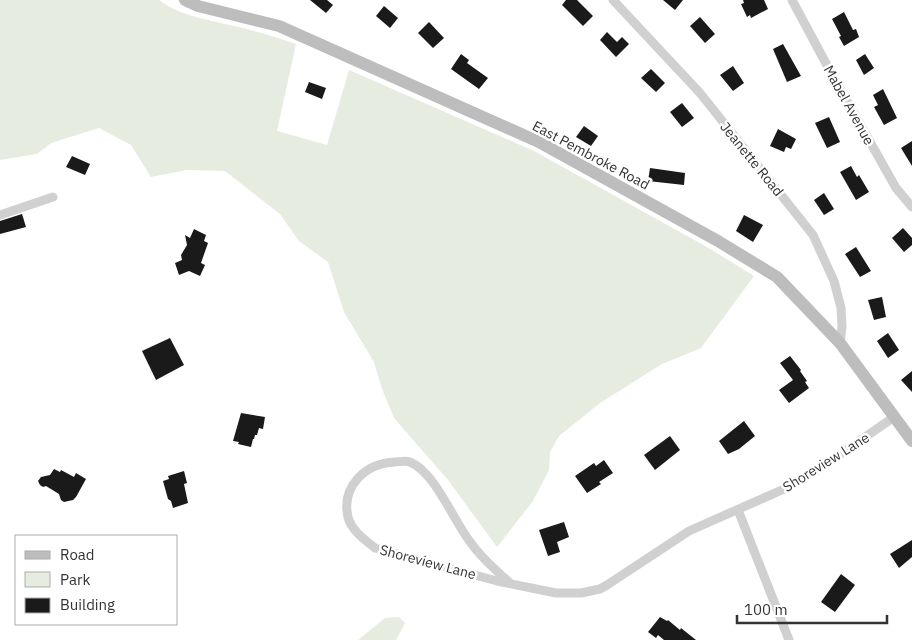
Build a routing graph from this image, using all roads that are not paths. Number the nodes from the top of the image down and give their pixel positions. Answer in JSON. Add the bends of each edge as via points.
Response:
{"nodes":[{"id":1,"x":184,"y":0,"type":"edge"},
{"id":2,"x":614,"y":0,"type":"edge"},
{"id":3,"x":792,"y":0,"type":"edge"},
{"id":4,"x":53,"y":197,"type":"dead end"},
{"id":5,"x":912,"y":207,"type":"edge"},
{"id":6,"x":0,"y":215,"type":"edge"},
{"id":7,"x":840,"y":343,"type":"junction"},
{"id":8,"x":894,"y":417,"type":"junction"},
{"id":9,"x":912,"y":442,"type":"edge"},
{"id":10,"x":738,"y":510,"type":"junction"},
{"id":11,"x":511,"y":584,"type":"junction"},
{"id":12,"x":789,"y":640,"type":"edge"}],
"edges":[{"from":1,"to":7,"type":"street","name":"East Pembroke Road","via":[[279,26],[539,142],[718,241],[777,278]]},
{"from":2,"to":7,"type":"street","name":"Jeanette Road","via":[[700,94],[813,235],[834,281],[841,308]]},
{"from":3,"to":5,"type":"street","name":"Mabel Avenue","via":[[896,188]]},
{"from":4,"to":6,"type":"street"},
{"from":7,"to":8,"type":"street","name":"East Pembroke Road"},
{"from":8,"to":9,"type":"street","name":"East Pembroke Road"},
{"from":8,"to":10,"type":"street","name":"Shoreview Lane","via":[[822,467]]},
{"from":10,"to":11,"type":"street","name":"Shoreview Lane","via":[[689,531],[600,589],[556,593]]},
{"from":10,"to":12,"type":"street"},
{"from":11,"to":11,"type":"street","name":"Shoreview Lane","via":[[375,548],[359,536],[348,519],[347,505],[355,481],[368,468],[384,462],[409,461],[425,473],[440,493],[470,543]]}]}
